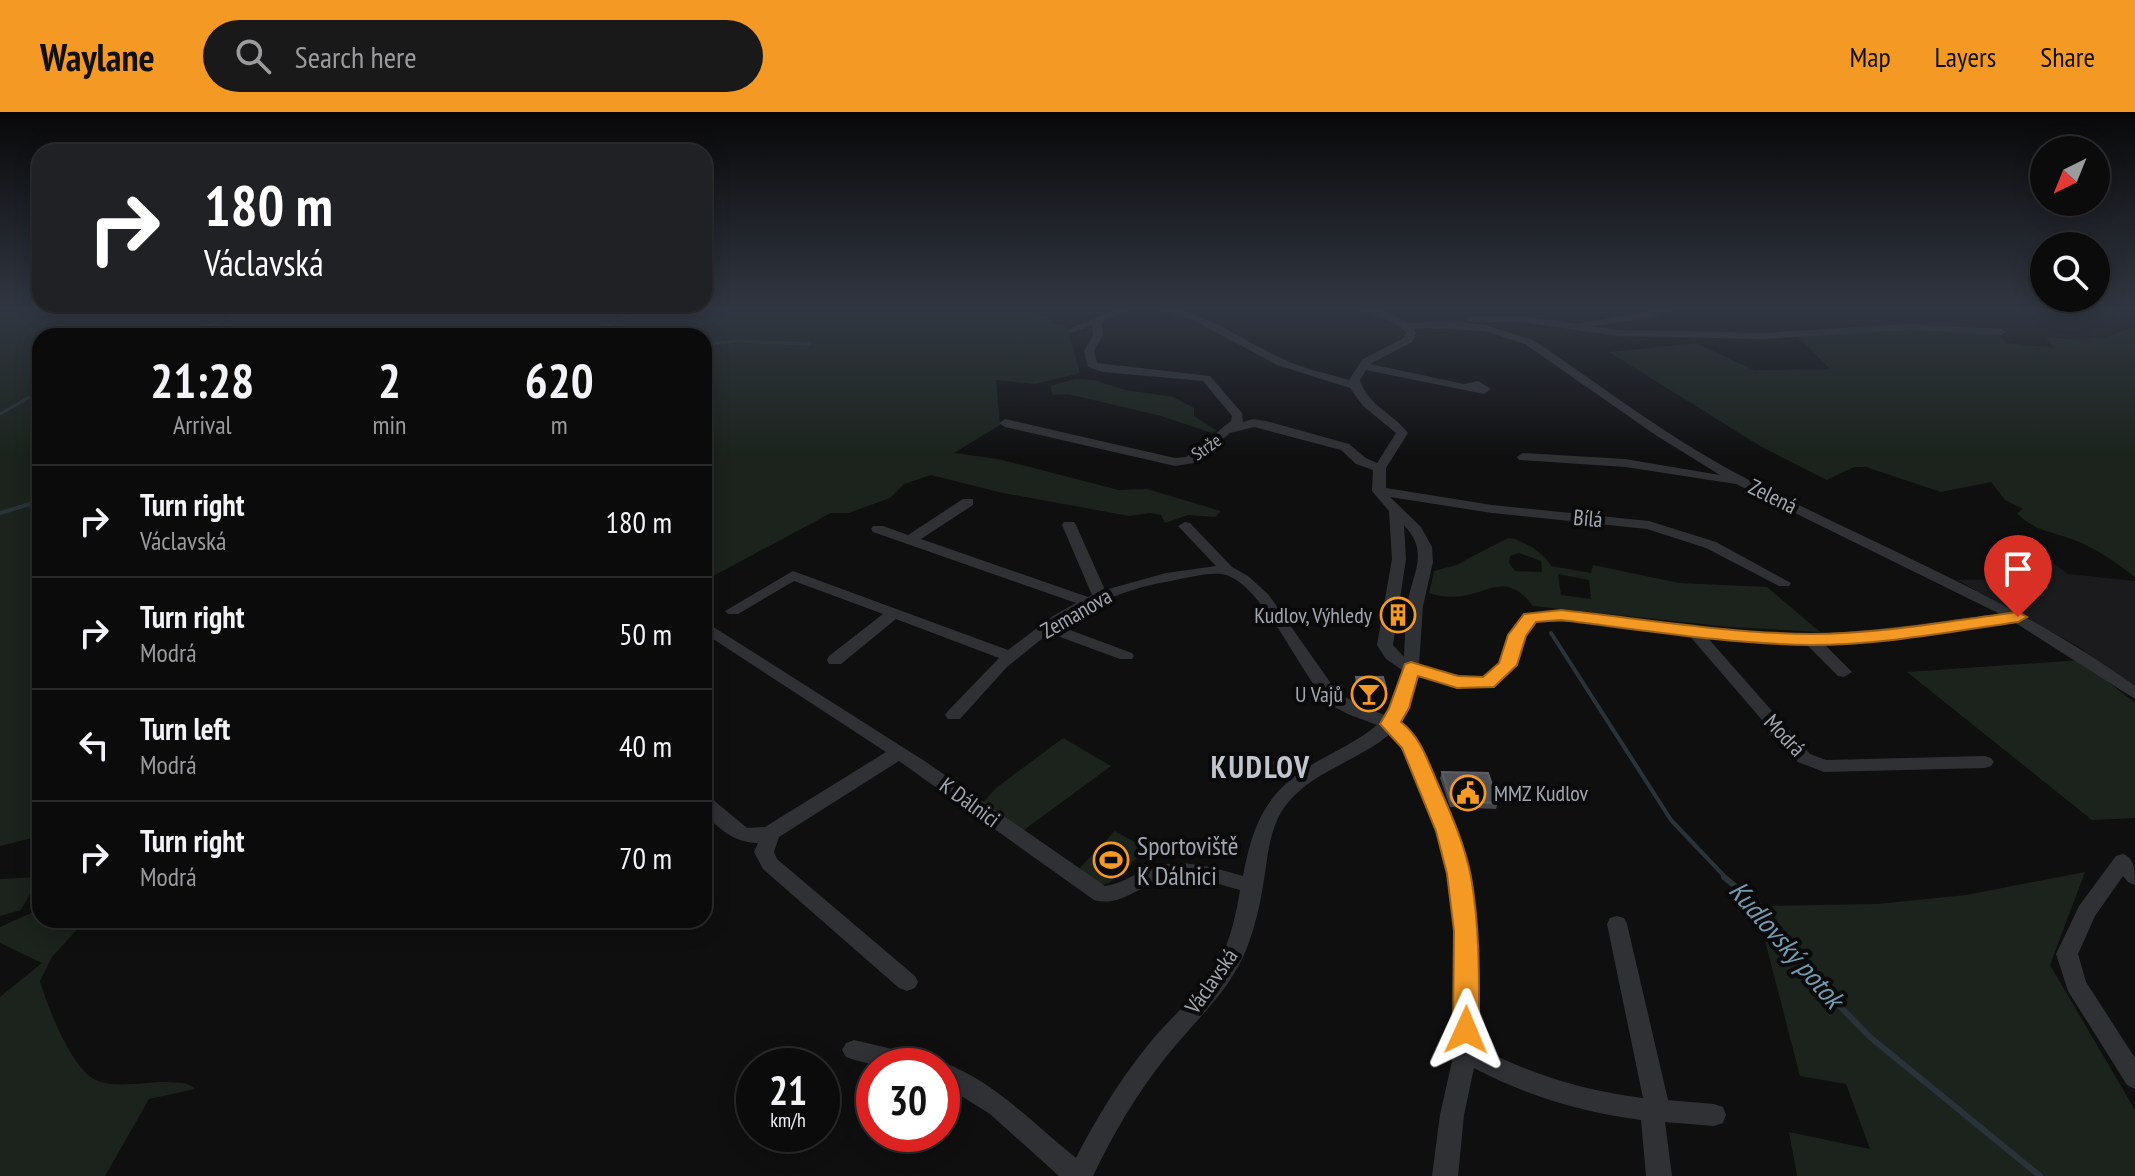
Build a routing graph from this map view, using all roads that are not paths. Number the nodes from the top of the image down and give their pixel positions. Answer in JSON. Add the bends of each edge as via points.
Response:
{"nodes":[{"id":1,"x":1090,"y":358,"type":"edge"},
{"id":2,"x":1271,"y":358,"type":"edge"},
{"id":3,"x":1377,"y":358,"type":"edge"},
{"id":4,"x":1553,"y":358,"type":"edge"},
{"id":5,"x":1362,"y":366,"type":"junction"},
{"id":6,"x":1354,"y":385,"type":"junction"},
{"id":7,"x":1464,"y":387,"type":"dead end"},
{"id":8,"x":1005,"y":423,"type":"dead end"},
{"id":9,"x":1231,"y":430,"type":"junction"},
{"id":10,"x":1523,"y":457,"type":"dead end"},
{"id":11,"x":1380,"y":468,"type":"junction"},
{"id":12,"x":1746,"y":484,"type":"junction"},
{"id":13,"x":1379,"y":491,"type":"junction"},
{"id":14,"x":968,"y":502,"type":"dead end"},
{"id":15,"x":1396,"y":509,"type":"junction"},
{"id":16,"x":1069,"y":525,"type":"dead end"},
{"id":17,"x":1185,"y":526,"type":"dead end"},
{"id":18,"x":878,"y":529,"type":"dead end"},
{"id":19,"x":910,"y":540,"type":"junction"},
{"id":20,"x":1227,"y":570,"type":"junction"},
{"id":21,"x":1785,"y":583,"type":"dead end"},
{"id":22,"x":1094,"y":599,"type":"junction"},
{"id":23,"x":733,"y":611,"type":"dead end"},
{"id":24,"x":893,"y":614,"type":"junction"},
{"id":25,"x":2018,"y":617,"type":"junction"},
{"id":26,"x":1048,"y":627,"type":"junction"},
{"id":27,"x":1693,"y":630,"type":"junction"},
{"id":28,"x":712,"y":631,"type":"edge"},
{"id":29,"x":1810,"y":639,"type":"junction"},
{"id":30,"x":1009,"y":656,"type":"junction"},
{"id":31,"x":1126,"y":656,"type":"dead end"},
{"id":32,"x":835,"y":660,"type":"dead end"},
{"id":33,"x":1411,"y":668,"type":"junction"},
{"id":34,"x":1844,"y":672,"type":"dead end"},
{"id":35,"x":2135,"y":694,"type":"edge"},
{"id":36,"x":954,"y":715,"type":"dead end"},
{"id":37,"x":1390,"y":724,"type":"junction"},
{"id":38,"x":1947,"y":748,"type":"dead end"},
{"id":39,"x":898,"y":753,"type":"junction"},
{"id":40,"x":1985,"y":762,"type":"dead end"},
{"id":41,"x":1961,"y":763,"type":"junction"},
{"id":42,"x":712,"y":810,"type":"edge"},
{"id":43,"x":771,"y":833,"type":"junction"},
{"id":44,"x":2131,"y":866,"type":"edge"},
{"id":45,"x":1253,"y":886,"type":"junction"},
{"id":46,"x":1617,"y":924,"type":"dead end"},
{"id":47,"x":907,"y":982,"type":"dead end"},
{"id":48,"x":1466,"y":1052,"type":"junction"},
{"id":49,"x":2135,"y":1078,"type":"edge"},
{"id":50,"x":960,"y":1080,"type":"edge"},
{"id":51,"x":1654,"y":1111,"type":"junction"},
{"id":52,"x":1714,"y":1115,"type":"dead end"},
{"id":53,"x":1079,"y":1176,"type":"edge"},
{"id":54,"x":1445,"y":1176,"type":"edge"},
{"id":55,"x":1659,"y":1176,"type":"edge"}],
"edges":[{"from":1,"to":9,"type":"street","name":"Strže","via":[[1092,365],[1103,369],[1206,378],[1239,418]]},
{"from":2,"to":6,"type":"street"},
{"from":3,"to":5,"type":"street"},
{"from":4,"to":12,"type":"street","name":"Zelená"},
{"from":5,"to":6,"type":"street"},
{"from":5,"to":7,"type":"street"},
{"from":6,"to":11,"type":"street","via":[[1360,397],[1402,433]]},
{"from":8,"to":9,"type":"street","name":"Strže","via":[[1175,462],[1190,460]]},
{"from":9,"to":11,"type":"street","via":[[1266,425],[1345,447]]},
{"from":10,"to":12,"type":"street","via":[[1625,463]]},
{"from":11,"to":13,"type":"street"},
{"from":12,"to":25,"type":"street","name":"Zelená"},
{"from":13,"to":15,"type":"street"},
{"from":13,"to":21,"type":"street","name":"Bílá","via":[[1649,525],[1711,545]]},
{"from":14,"to":19,"type":"street"},
{"from":15,"to":33,"type":"street","via":[[1418,533],[1425,551]]},
{"from":15,"to":33,"type":"street","via":[[1398,576],[1385,645],[1393,659]]},
{"from":16,"to":22,"type":"street"},
{"from":17,"to":20,"type":"street"},
{"from":18,"to":19,"type":"street"},
{"from":19,"to":22,"type":"street"},
{"from":20,"to":22,"type":"street","name":"Zemanova","via":[[1139,581]]},
{"from":20,"to":37,"type":"street","via":[[1263,597],[1331,696]]},
{"from":22,"to":26,"type":"street","name":"Zemanova"},
{"from":23,"to":24,"type":"street","via":[[793,575]]},
{"from":24,"to":30,"type":"street"},
{"from":24,"to":32,"type":"street"},
{"from":25,"to":29,"type":"street","via":[[1879,637]]},
{"from":25,"to":35,"type":"street","name":"Zelená","via":[[2076,650]]},
{"from":26,"to":30,"type":"street","name":"Zemanova"},
{"from":26,"to":31,"type":"street"},
{"from":27,"to":29,"type":"street"},
{"from":27,"to":33,"type":"street","via":[[1561,615],[1530,618],[1517,635],[1507,665],[1487,683],[1457,682]]},
{"from":27,"to":41,"type":"street","name":"Modrá","via":[[1813,763]]},
{"from":28,"to":39,"type":"street","name":"K Dálnici"},
{"from":29,"to":34,"type":"street"},
{"from":30,"to":36,"type":"street","name":"Zemanova"},
{"from":33,"to":37,"type":"street"},
{"from":37,"to":45,"type":"street","name":"Václavská","via":[[1278,802],[1266,827]]},
{"from":37,"to":48,"type":"street","via":[[1412,747],[1459,874],[1466,931]]},
{"from":38,"to":41,"type":"street"},
{"from":39,"to":43,"type":"street"},
{"from":39,"to":45,"type":"street","name":"K Dálnici","via":[[1101,894],[1115,894],[1164,871],[1182,870]]},
{"from":40,"to":41,"type":"street","name":"Modrá"},
{"from":42,"to":43,"type":"street","via":[[745,837]]},
{"from":43,"to":47,"type":"street","via":[[764,852],[770,864]]},
{"from":44,"to":49,"type":"street","via":[[2086,912],[2067,954],[2076,985]]},
{"from":45,"to":53,"type":"street","name":"Václavská","via":[[1242,936],[1228,965],[1116,1105]]},
{"from":46,"to":51,"type":"street"},
{"from":48,"to":51,"type":"street","via":[[1536,1086]]},
{"from":48,"to":54,"type":"street"},
{"from":50,"to":53,"type":"street","via":[[1017,1119]]},
{"from":51,"to":52,"type":"street"},
{"from":51,"to":55,"type":"street"}]}
